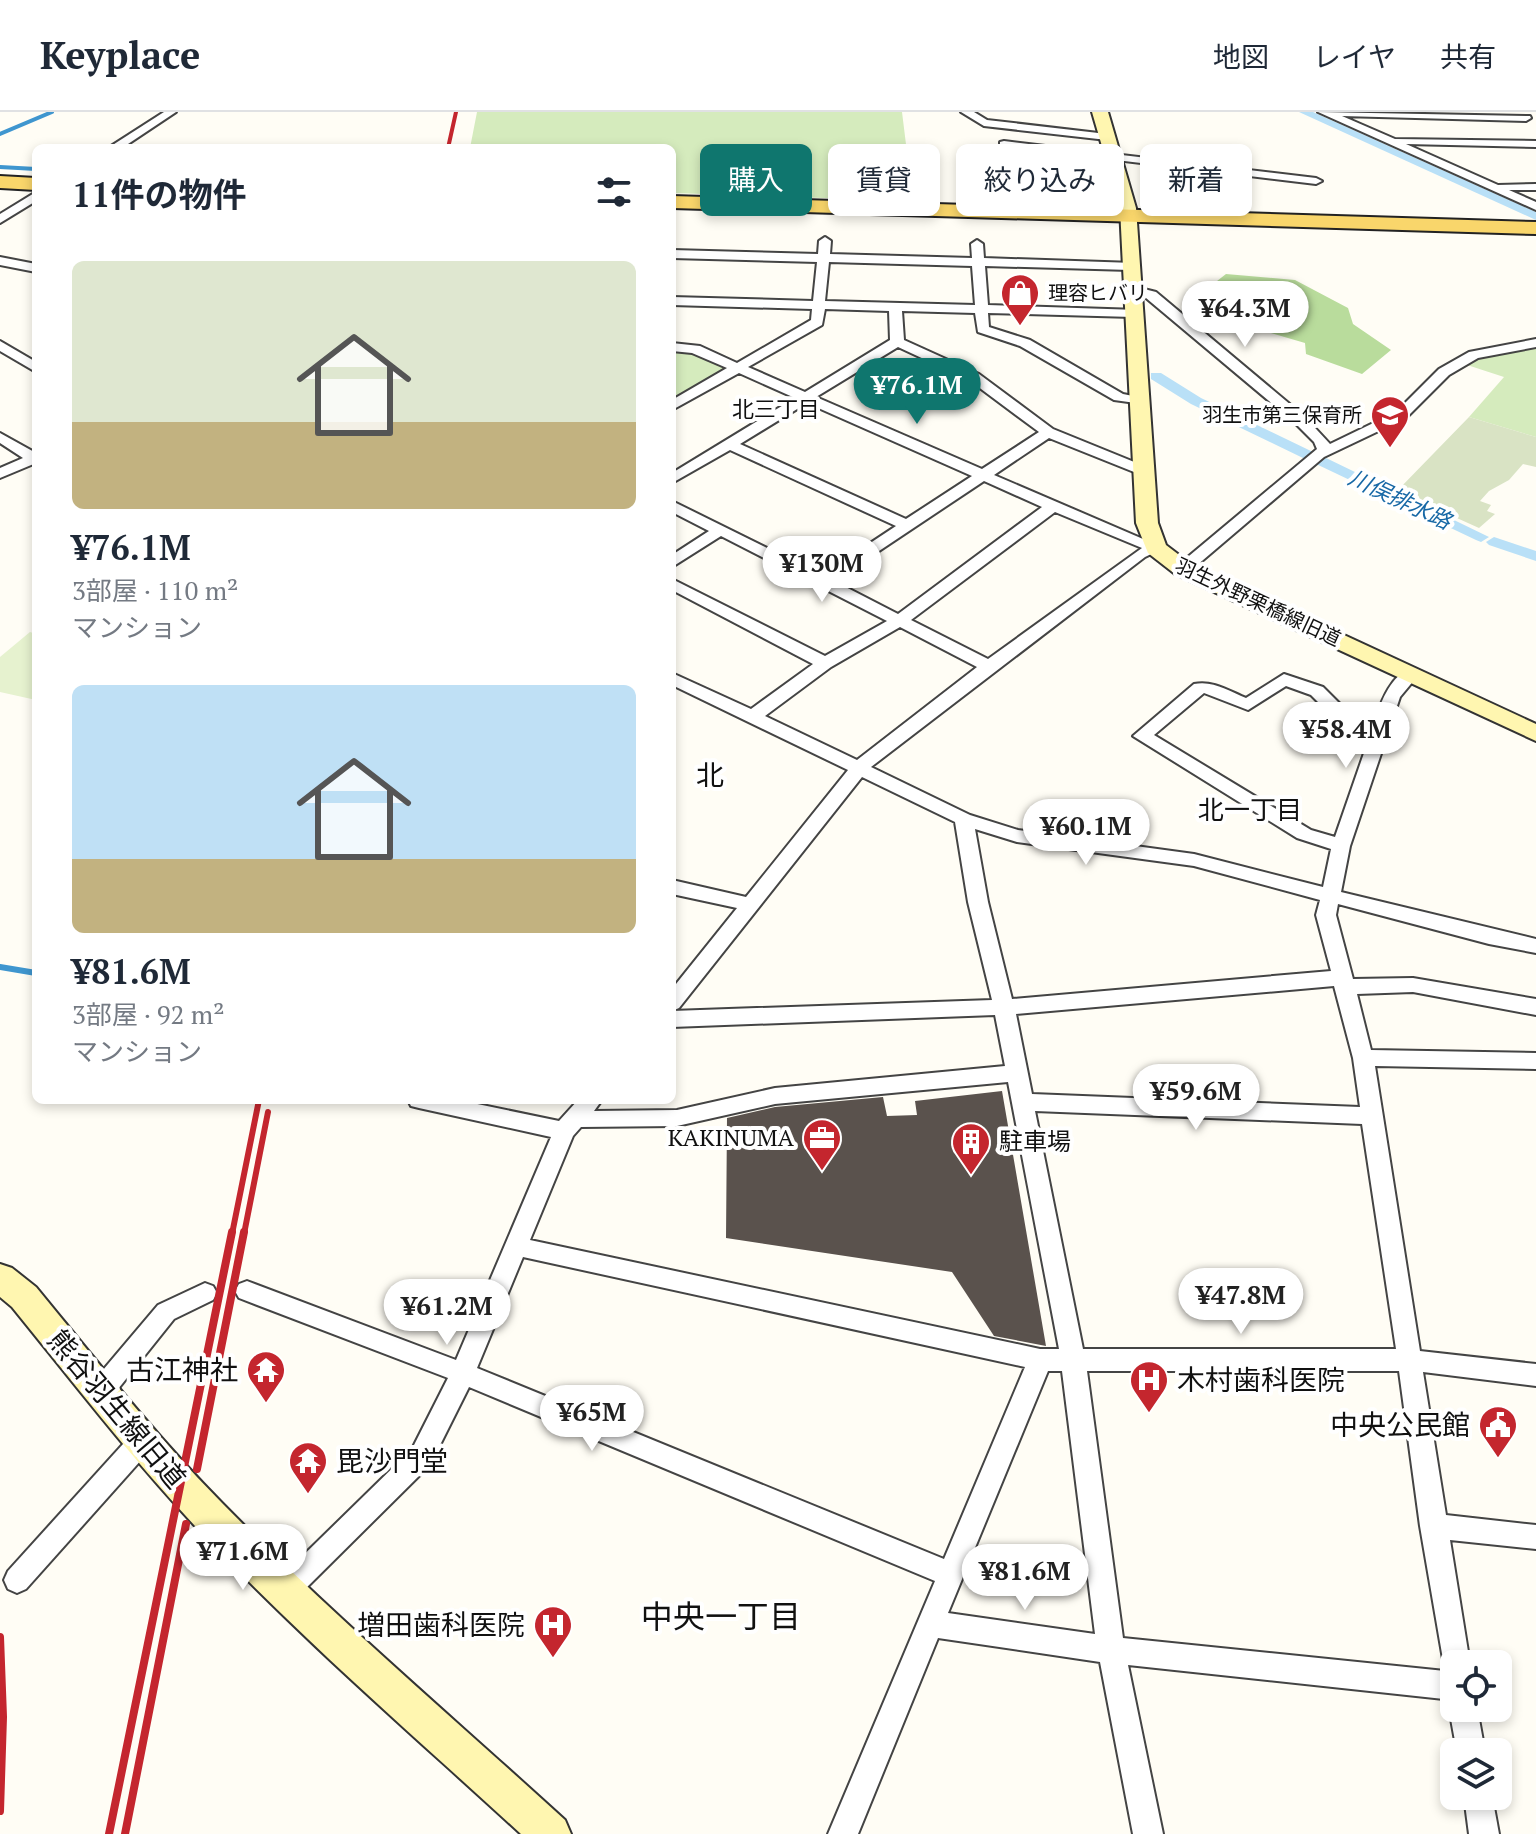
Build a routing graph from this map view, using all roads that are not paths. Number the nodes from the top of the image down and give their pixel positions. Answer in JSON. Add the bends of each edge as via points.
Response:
{"nodes":[{"id":1,"x":171,"y":112,"type":"edge"},
{"id":2,"x":966,"y":112,"type":"edge"},
{"id":3,"x":1100,"y":112,"type":"edge"},
{"id":4,"x":1325,"y":113,"type":"edge"},
{"id":5,"x":1524,"y":115,"type":"edge"},
{"id":6,"x":1536,"y":136,"type":"edge"},
{"id":7,"x":1107,"y":137,"type":"junction"},
{"id":8,"x":1391,"y":142,"type":"junction"},
{"id":9,"x":120,"y":144,"type":"edge"},
{"id":10,"x":1109,"y":144,"type":"edge"},
{"id":11,"x":1536,"y":144,"type":"edge"},
{"id":12,"x":1124,"y":157,"type":"edge"},
{"id":13,"x":1316,"y":181,"type":"dead end"},
{"id":14,"x":0,"y":182,"type":"edge"},
{"id":15,"x":32,"y":184,"type":"edge"},
{"id":16,"x":1495,"y":187,"type":"junction"},
{"id":17,"x":1536,"y":187,"type":"edge"},
{"id":18,"x":32,"y":199,"type":"edge"},
{"id":19,"x":1124,"y":200,"type":"edge"},
{"id":20,"x":676,"y":202,"type":"edge"},
{"id":21,"x":1536,"y":206,"type":"edge"},
{"id":22,"x":1128,"y":216,"type":"junction"},
{"id":23,"x":0,"y":219,"type":"edge"},
{"id":24,"x":1536,"y":228,"type":"edge"},
{"id":25,"x":825,"y":241,"type":"dead end"},
{"id":26,"x":977,"y":244,"type":"dead end"},
{"id":27,"x":676,"y":254,"type":"edge"},
{"id":28,"x":823,"y":258,"type":"junction"},
{"id":29,"x":0,"y":261,"type":"edge"},
{"id":30,"x":978,"y":262,"type":"junction"},
{"id":31,"x":32,"y":267,"type":"edge"},
{"id":32,"x":1131,"y":277,"type":"junction"},
{"id":33,"x":676,"y":301,"type":"edge"},
{"id":34,"x":821,"y":305,"type":"junction"},
{"id":35,"x":895,"y":307,"type":"junction"},
{"id":36,"x":982,"y":309,"type":"junction"},
{"id":37,"x":1133,"y":313,"type":"junction"},
{"id":38,"x":897,"y":342,"type":"junction"},
{"id":39,"x":1536,"y":343,"type":"edge"},
{"id":40,"x":0,"y":345,"type":"edge"},
{"id":41,"x":676,"y":347,"type":"edge"},
{"id":42,"x":32,"y":365,"type":"edge"},
{"id":43,"x":738,"y":367,"type":"junction"},
{"id":44,"x":806,"y":398,"type":"junction"},
{"id":45,"x":1138,"y":401,"type":"junction"},
{"id":46,"x":676,"y":403,"type":"edge"},
{"id":47,"x":1048,"y":432,"type":"junction"},
{"id":48,"x":0,"y":437,"type":"edge"},
{"id":49,"x":729,"y":444,"type":"junction"},
{"id":50,"x":1319,"y":455,"type":"junction"},
{"id":51,"x":32,"y":460,"type":"edge"},
{"id":52,"x":32,"y":461,"type":"edge"},
{"id":53,"x":1144,"y":471,"type":"junction"},
{"id":54,"x":0,"y":474,"type":"edge"},
{"id":55,"x":982,"y":475,"type":"junction"},
{"id":56,"x":676,"y":477,"type":"edge"},
{"id":57,"x":1053,"y":506,"type":"junction"},
{"id":58,"x":676,"y":508,"type":"edge"},
{"id":59,"x":906,"y":525,"type":"junction"},
{"id":60,"x":720,"y":530,"type":"junction"},
{"id":61,"x":1156,"y":548,"type":"junction"},
{"id":62,"x":676,"y":559,"type":"edge"},
{"id":63,"x":1183,"y":569,"type":"junction"},
{"id":64,"x":822,"y":582,"type":"junction"},
{"id":65,"x":676,"y":586,"type":"edge"},
{"id":66,"x":899,"y":621,"type":"junction"},
{"id":67,"x":825,"y":663,"type":"junction"},
{"id":68,"x":989,"y":666,"type":"junction"},
{"id":69,"x":1412,"y":673,"type":"junction"},
{"id":70,"x":676,"y":680,"type":"edge"},
{"id":71,"x":752,"y":717,"type":"junction"},
{"id":72,"x":1383,"y":728,"type":"junction"},
{"id":73,"x":1536,"y":733,"type":"edge"},
{"id":74,"x":860,"y":767,"type":"junction"},
{"id":75,"x":964,"y":819,"type":"junction"},
{"id":76,"x":1341,"y":846,"type":"junction"},
{"id":77,"x":676,"y":888,"type":"edge"},
{"id":78,"x":1329,"y":893,"type":"junction"},
{"id":79,"x":751,"y":905,"type":"junction"},
{"id":80,"x":1536,"y":946,"type":"edge"},
{"id":81,"x":1342,"y":982,"type":"junction"},
{"id":82,"x":676,"y":998,"type":"edge"},
{"id":83,"x":1004,"y":1007,"type":"junction"},
{"id":84,"x":1536,"y":1007,"type":"edge"},
{"id":85,"x":676,"y":1019,"type":"edge"},
{"id":86,"x":1363,"y":1058,"type":"junction"},
{"id":87,"x":1536,"y":1061,"type":"edge"},
{"id":88,"x":1018,"y":1073,"type":"junction"},
{"id":89,"x":1023,"y":1102,"type":"junction"},
{"id":90,"x":458,"y":1104,"type":"edge"},
{"id":91,"x":577,"y":1116,"type":"edge"},
{"id":92,"x":1372,"y":1116,"type":"junction"},
{"id":93,"x":515,"y":1246,"type":"junction"},
{"id":94,"x":0,"y":1278,"type":"edge"},
{"id":95,"x":247,"y":1291,"type":"dead end"},
{"id":96,"x":205,"y":1293,"type":"dead end"},
{"id":97,"x":1073,"y":1359,"type":"junction"},
{"id":98,"x":1040,"y":1360,"type":"junction"},
{"id":99,"x":1408,"y":1360,"type":"junction"},
{"id":100,"x":463,"y":1373,"type":"junction"},
{"id":101,"x":1536,"y":1375,"type":"edge"},
{"id":102,"x":101,"y":1391,"type":"junction"},
{"id":103,"x":142,"y":1441,"type":"junction"},
{"id":104,"x":1433,"y":1526,"type":"junction"},
{"id":105,"x":1536,"y":1537,"type":"edge"},
{"id":106,"x":952,"y":1575,"type":"junction"},
{"id":107,"x":17,"y":1580,"type":"dead end"},
{"id":108,"x":285,"y":1591,"type":"junction"},
{"id":109,"x":931,"y":1624,"type":"junction"},
{"id":110,"x":1111,"y":1650,"type":"junction"},
{"id":111,"x":1454,"y":1650,"type":"edge"},
{"id":112,"x":1440,"y":1685,"type":"edge"},
{"id":113,"x":1480,"y":1810,"type":"edge"},
{"id":114,"x":551,"y":1834,"type":"edge"},
{"id":115,"x":843,"y":1834,"type":"edge"},
{"id":116,"x":1148,"y":1834,"type":"edge"},
{"id":117,"x":1484,"y":1834,"type":"edge"}],
"edges":[{"from":1,"to":9,"type":"street"},
{"from":2,"to":7,"type":"street","via":[[984,123]]},
{"from":3,"to":7,"type":"street","name":"羽生外野栗橋線旧道"},
{"from":4,"to":5,"type":"street"},
{"from":4,"to":8,"type":"street"},
{"from":5,"to":6,"type":"street"},
{"from":7,"to":10,"type":"street","name":"羽生外野栗橋線旧道"},
{"from":8,"to":11,"type":"street"},
{"from":8,"to":16,"type":"street"},
{"from":12,"to":13,"type":"street"},
{"from":14,"to":15,"type":"main road"},
{"from":16,"to":17,"type":"street"},
{"from":16,"to":21,"type":"street"},
{"from":18,"to":23,"type":"street"},
{"from":19,"to":22,"type":"street","name":"羽生外野栗橋線旧道"},
{"from":20,"to":22,"type":"main road"},
{"from":22,"to":24,"type":"main road"},
{"from":22,"to":32,"type":"street","name":"羽生外野栗橋線旧道"},
{"from":25,"to":28,"type":"street"},
{"from":26,"to":30,"type":"street"},
{"from":27,"to":28,"type":"street"},
{"from":28,"to":30,"type":"street"},
{"from":28,"to":34,"type":"street"},
{"from":29,"to":31,"type":"street"},
{"from":30,"to":32,"type":"street"},
{"from":30,"to":36,"type":"street"},
{"from":32,"to":37,"type":"street","name":"羽生外野栗橋線旧道"},
{"from":32,"to":50,"type":"street","via":[[1321,440]]},
{"from":33,"to":34,"type":"street"},
{"from":34,"to":35,"type":"street"},
{"from":34,"to":43,"type":"street","via":[[817,322]]},
{"from":35,"to":36,"type":"street"},
{"from":35,"to":38,"type":"street"},
{"from":36,"to":37,"type":"street"},
{"from":36,"to":45,"type":"street","via":[[983,329],[1025,343],[1119,397]]},
{"from":37,"to":45,"type":"street","name":"羽生外野栗橋線旧道"},
{"from":38,"to":44,"type":"street"},
{"from":38,"to":47,"type":"street","via":[[974,377]]},
{"from":39,"to":50,"type":"street","via":[[1466,359],[1444,372],[1401,415]]},
{"from":40,"to":42,"type":"street"},
{"from":41,"to":43,"type":"street","via":[[695,349]]},
{"from":43,"to":44,"type":"street"},
{"from":43,"to":46,"type":"street"},
{"from":44,"to":49,"type":"street"},
{"from":44,"to":55,"type":"street"},
{"from":45,"to":53,"type":"street","name":"羽生外野栗橋線旧道"},
{"from":47,"to":53,"type":"street"},
{"from":47,"to":55,"type":"street"},
{"from":48,"to":51,"type":"street"},
{"from":49,"to":56,"type":"street"},
{"from":49,"to":59,"type":"street"},
{"from":50,"to":63,"type":"street"},
{"from":52,"to":54,"type":"street"},
{"from":53,"to":61,"type":"street","name":"羽生外野栗橋線旧道","via":[[1147,523]]},
{"from":55,"to":57,"type":"street"},
{"from":55,"to":59,"type":"street"},
{"from":57,"to":61,"type":"street"},
{"from":57,"to":66,"type":"street"},
{"from":58,"to":60,"type":"street"},
{"from":59,"to":64,"type":"street"},
{"from":60,"to":62,"type":"street"},
{"from":60,"to":64,"type":"street"},
{"from":61,"to":63,"type":"street","name":"羽生外野栗橋線旧道"},
{"from":61,"to":68,"type":"street","via":[[1140,554]]},
{"from":63,"to":69,"type":"street","name":"羽生外野栗橋線旧道"},
{"from":64,"to":66,"type":"street"},
{"from":65,"to":67,"type":"street"},
{"from":66,"to":67,"type":"street"},
{"from":66,"to":68,"type":"street"},
{"from":67,"to":71,"type":"street"},
{"from":68,"to":74,"type":"street"},
{"from":69,"to":72,"type":"street","via":[[1392,695]]},
{"from":69,"to":73,"type":"street","name":"羽生外野栗橋線旧道"},
{"from":70,"to":71,"type":"street"},
{"from":71,"to":74,"type":"street"},
{"from":72,"to":76,"type":"street"},
{"from":72,"to":76,"type":"street","via":[[1337,711],[1320,694],[1284,679],[1248,705],[1200,688],[1142,736],[1304,834]]},
{"from":74,"to":75,"type":"street"},
{"from":74,"to":79,"type":"street"},
{"from":75,"to":78,"type":"street","via":[[1017,836],[1194,860]]},
{"from":75,"to":83,"type":"street"},
{"from":76,"to":78,"type":"street"},
{"from":77,"to":79,"type":"street"},
{"from":78,"to":80,"type":"street"},
{"from":78,"to":81,"type":"street","via":[[1326,915]]},
{"from":79,"to":82,"type":"street"},
{"from":81,"to":83,"type":"street"},
{"from":81,"to":84,"type":"street","via":[[1413,985]]},
{"from":81,"to":86,"type":"street"},
{"from":83,"to":85,"type":"street"},
{"from":83,"to":88,"type":"street"},
{"from":86,"to":87,"type":"street"},
{"from":86,"to":92,"type":"street"},
{"from":88,"to":89,"type":"street"},
{"from":88,"to":91,"type":"street","via":[[775,1096],[677,1118]]},
{"from":89,"to":92,"type":"street"},
{"from":89,"to":97,"type":"street"},
{"from":90,"to":91,"type":"street"},
{"from":91,"to":93,"type":"street"},
{"from":92,"to":99,"type":"street"},
{"from":93,"to":98,"type":"street"},
{"from":93,"to":100,"type":"street"},
{"from":94,"to":102,"type":"street","name":"熊谷羽生線旧道","via":[[24,1297]]},
{"from":95,"to":100,"type":"street"},
{"from":96,"to":102,"type":"street","via":[[166,1312]]},
{"from":97,"to":98,"type":"street"},
{"from":97,"to":99,"type":"street"},
{"from":97,"to":110,"type":"street"},
{"from":98,"to":106,"type":"street"},
{"from":99,"to":101,"type":"street"},
{"from":99,"to":104,"type":"street"},
{"from":100,"to":106,"type":"street"},
{"from":100,"to":108,"type":"street","via":[[421,1457]]},
{"from":102,"to":103,"type":"street","name":"熊谷羽生線旧道"},
{"from":103,"to":107,"type":"street"},
{"from":103,"to":108,"type":"street","name":"熊谷羽生線旧道"},
{"from":104,"to":105,"type":"street"},
{"from":104,"to":111,"type":"street"},
{"from":106,"to":109,"type":"street"},
{"from":108,"to":114,"type":"street","name":"熊谷羽生線旧道"},
{"from":109,"to":110,"type":"street"},
{"from":109,"to":115,"type":"street"},
{"from":110,"to":112,"type":"street"},
{"from":110,"to":116,"type":"street"},
{"from":113,"to":117,"type":"street"}]}
